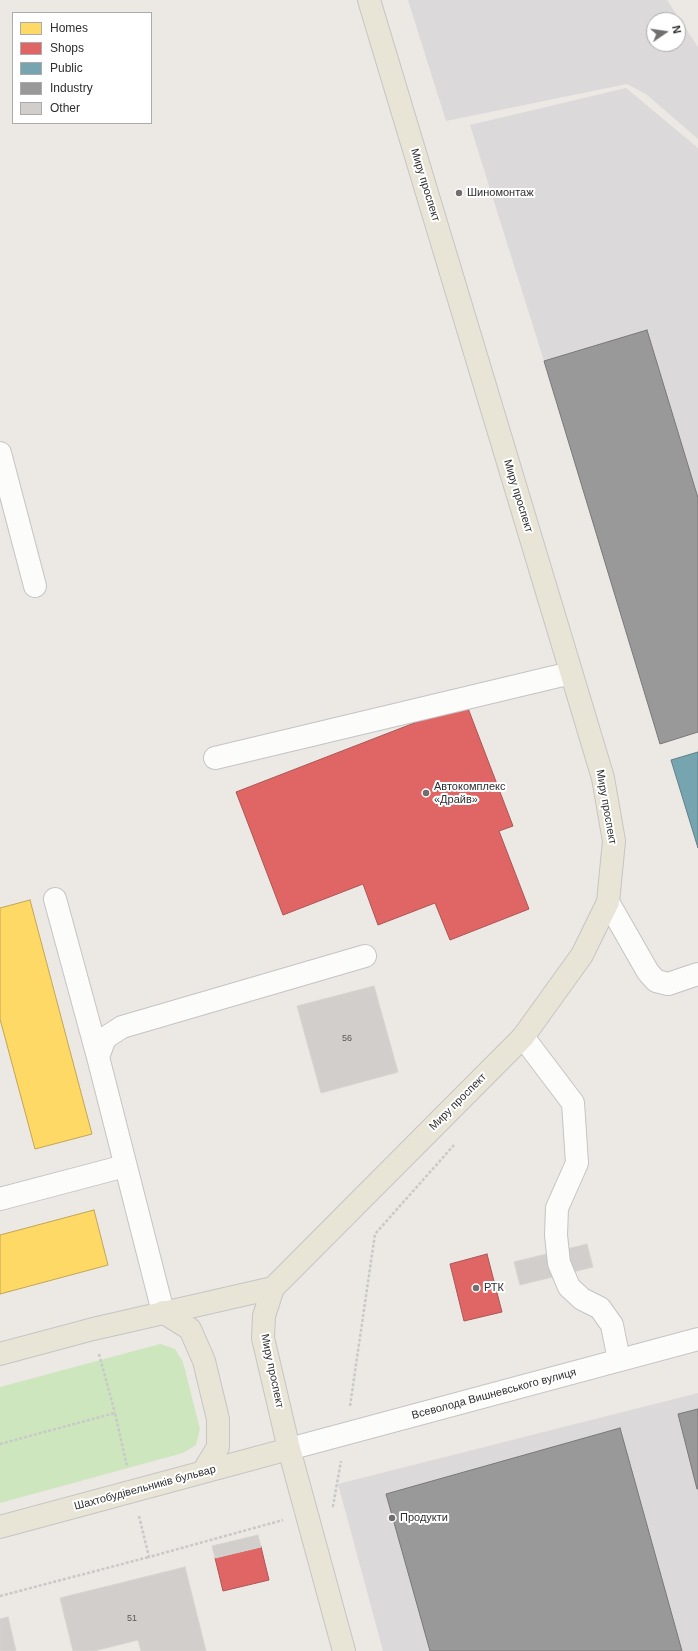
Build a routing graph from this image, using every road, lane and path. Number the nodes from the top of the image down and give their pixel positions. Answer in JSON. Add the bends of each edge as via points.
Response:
{"nodes":[{"id":1,"x":369,"y":0,"type":"edge"},
{"id":2,"x":0,"y":453,"type":"edge"},
{"id":3,"x":35,"y":586,"type":"dead end"},
{"id":4,"x":571,"y":673,"type":"junction"},
{"id":5,"x":215,"y":758,"type":"dead end"},
{"id":6,"x":55,"y":899,"type":"dead end"},
{"id":7,"x":608,"y":902,"type":"junction"},
{"id":8,"x":365,"y":956,"type":"dead end"},
{"id":9,"x":698,"y":974,"type":"edge"},
{"id":10,"x":523,"y":1037,"type":"junction"},
{"id":11,"x":98,"y":1057,"type":"junction"},
{"id":12,"x":458,"y":1141,"type":"dead end"},
{"id":13,"x":125,"y":1166,"type":"junction"},
{"id":14,"x":0,"y":1199,"type":"edge"},
{"id":15,"x":273,"y":1288,"type":"junction"},
{"id":16,"x":163,"y":1312,"type":"junction"},
{"id":17,"x":93,"y":1329,"type":"junction"},
{"id":18,"x":698,"y":1339,"type":"edge"},
{"id":19,"x":0,"y":1354,"type":"edge"},
{"id":20,"x":619,"y":1360,"type":"junction"},
{"id":21,"x":115,"y":1414,"type":"dead end"},
{"id":22,"x":346,"y":1434,"type":"junction"},
{"id":23,"x":289,"y":1450,"type":"junction"},
{"id":24,"x":203,"y":1472,"type":"junction"},
{"id":25,"x":333,"y":1506,"type":"dead end"},
{"id":26,"x":0,"y":1527,"type":"edge"},
{"id":27,"x":149,"y":1557,"type":"dead end"},
{"id":28,"x":0,"y":1596,"type":"edge"},
{"id":29,"x":344,"y":1651,"type":"edge"}],
"edges":[{"from":1,"to":4,"type":"main road","name":"Миру проспект"},
{"from":2,"to":3,"type":"street"},
{"from":4,"to":5,"type":"street"},
{"from":4,"to":7,"type":"main road","name":"Миру проспект","via":[[603,778],[614,841]]},
{"from":6,"to":11,"type":"street"},
{"from":7,"to":9,"type":"street","via":[[648,972],[656,981],[668,984]]},
{"from":7,"to":10,"type":"main road","name":"Миру проспект","via":[[582,955]]},
{"from":8,"to":11,"type":"street","via":[[122,1027],[105,1038]]},
{"from":10,"to":15,"type":"main road","name":"Миру проспект"},
{"from":10,"to":20,"type":"street","via":[[573,1103],[577,1163],[557,1208],[559,1263],[569,1287],[582,1299],[600,1308],[612,1325]]},
{"from":11,"to":13,"type":"street"},
{"from":12,"to":22,"type":"path","via":[[375,1234]]},
{"from":13,"to":14,"type":"street"},
{"from":13,"to":16,"type":"street"},
{"from":15,"to":16,"type":"main road"},
{"from":15,"to":23,"type":"main road","name":"Миру проспект","via":[[264,1316],[263,1338]]},
{"from":16,"to":17,"type":"main road"},
{"from":16,"to":24,"type":"main road","via":[[190,1329],[204,1361],[218,1419],[218,1447]]},
{"from":17,"to":19,"type":"main road"},
{"from":17,"to":21,"type":"path"},
{"from":18,"to":20,"type":"street","name":"Всеволода Вишневського вулиця"},
{"from":20,"to":22,"type":"street","name":"Всеволода Вишневського вулиця"},
{"from":22,"to":23,"type":"street","name":"Всеволода Вишневського вулиця"},
{"from":22,"to":25,"type":"path"},
{"from":23,"to":24,"type":"main road","name":"Шахтобудівельників бульвар"},
{"from":23,"to":29,"type":"main road","name":"Миру проспект"},
{"from":24,"to":26,"type":"main road","name":"Шахтобудівельників бульвар"},
{"from":27,"to":28,"type":"path"}]}
